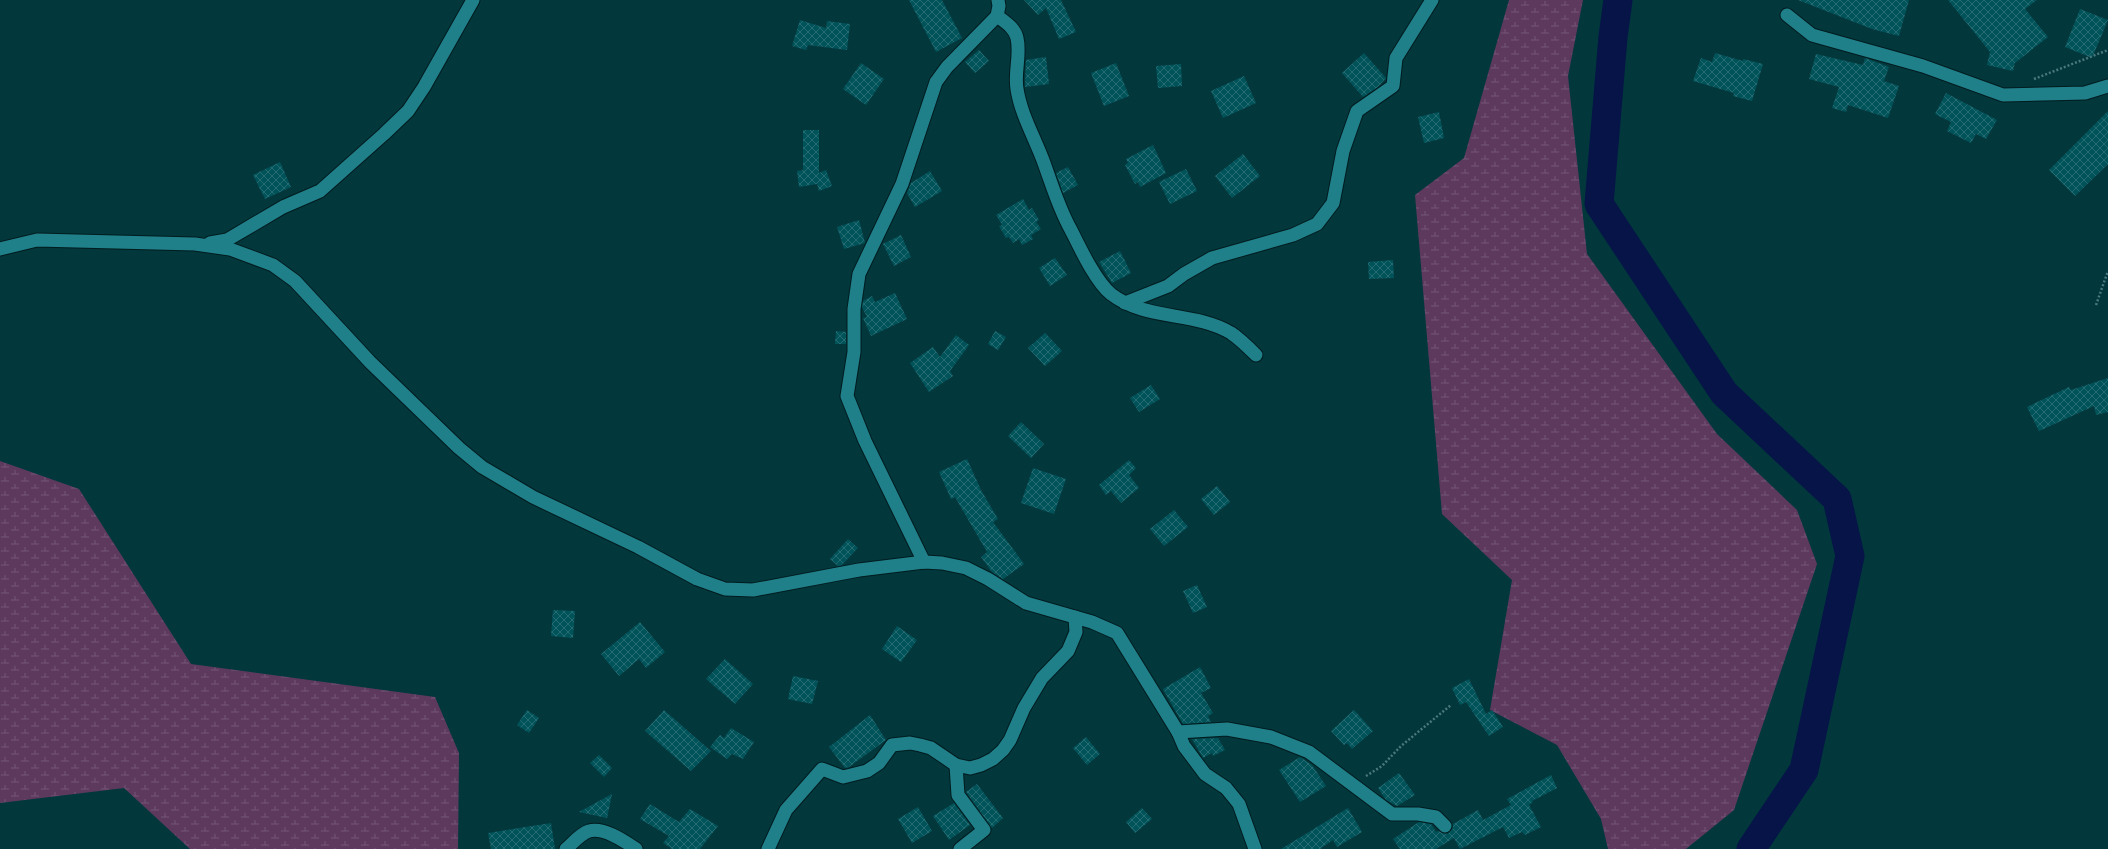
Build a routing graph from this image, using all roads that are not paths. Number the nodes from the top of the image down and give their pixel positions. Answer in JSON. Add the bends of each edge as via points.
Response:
{"nodes":[{"id":1,"x":998,"y":0,"type":"edge"},
{"id":2,"x":1432,"y":0,"type":"edge"},
{"id":3,"x":470,"y":2,"type":"edge"},
{"id":4,"x":1787,"y":15,"type":"dead end"},
{"id":5,"x":997,"y":16,"type":"junction"},
{"id":6,"x":2108,"y":86,"type":"edge"},
{"id":7,"x":194,"y":244,"type":"junction"},
{"id":8,"x":0,"y":249,"type":"edge"},
{"id":9,"x":1125,"y":303,"type":"junction"},
{"id":10,"x":1256,"y":355,"type":"dead end"},
{"id":11,"x":924,"y":562,"type":"junction"},
{"id":12,"x":1075,"y":618,"type":"junction"},
{"id":13,"x":1178,"y":732,"type":"junction"},
{"id":14,"x":956,"y":765,"type":"junction"},
{"id":15,"x":1445,"y":826,"type":"dead end"},
{"id":16,"x":566,"y":849,"type":"edge"},
{"id":17,"x":636,"y":849,"type":"edge"},
{"id":18,"x":768,"y":849,"type":"edge"},
{"id":19,"x":960,"y":849,"type":"edge"},
{"id":20,"x":1255,"y":849,"type":"edge"}],
"edges":[{"from":1,"to":5,"type":"street"},
{"from":2,"to":9,"type":"street","via":[[1396,58],[1394,86],[1357,111],[1343,151],[1333,203],[1317,224],[1293,235],[1212,258],[1168,286]]},
{"from":3,"to":7,"type":"street","via":[[424,87],[408,111],[338,176],[320,190],[226,240]]},
{"from":4,"to":6,"type":"street","via":[[1812,35],[1923,66],[2003,94],[2085,93]]},
{"from":5,"to":9,"type":"street","via":[[1008,24],[1017,36],[1019,52],[1015,74],[1021,105],[1070,229],[1099,281],[1110,293]]},
{"from":5,"to":11,"type":"street","via":[[947,67],[936,82],[902,184],[859,274],[854,309],[854,352],[847,396],[865,441]]},
{"from":7,"to":8,"type":"street","via":[[37,240]]},
{"from":7,"to":11,"type":"street","via":[[230,249],[273,265],[295,281],[370,362],[482,467],[533,497],[638,547],[697,579],[725,589],[753,590],[859,570]]},
{"from":9,"to":10,"type":"street","via":[[1147,311],[1212,324],[1230,333]]},
{"from":11,"to":12,"type":"street","via":[[966,568],[1026,604]]},
{"from":12,"to":13,"type":"street","via":[[1117,633]]},
{"from":12,"to":14,"type":"street","via":[[1076,632],[1068,651],[1042,678],[1003,750],[981,765],[970,768]]},
{"from":13,"to":15,"type":"street","via":[[1227,729],[1271,737],[1309,752],[1392,814],[1436,817]]},
{"from":13,"to":20,"type":"street","via":[[1184,746],[1205,774],[1226,788],[1239,804]]},
{"from":14,"to":18,"type":"street","via":[[931,748],[910,743],[892,745],[879,763],[866,771],[843,777],[822,769],[786,810]]},
{"from":14,"to":19,"type":"street","via":[[958,795],[984,830]]},
{"from":16,"to":17,"type":"street","via":[[589,831],[600,831],[617,837]]}]}
